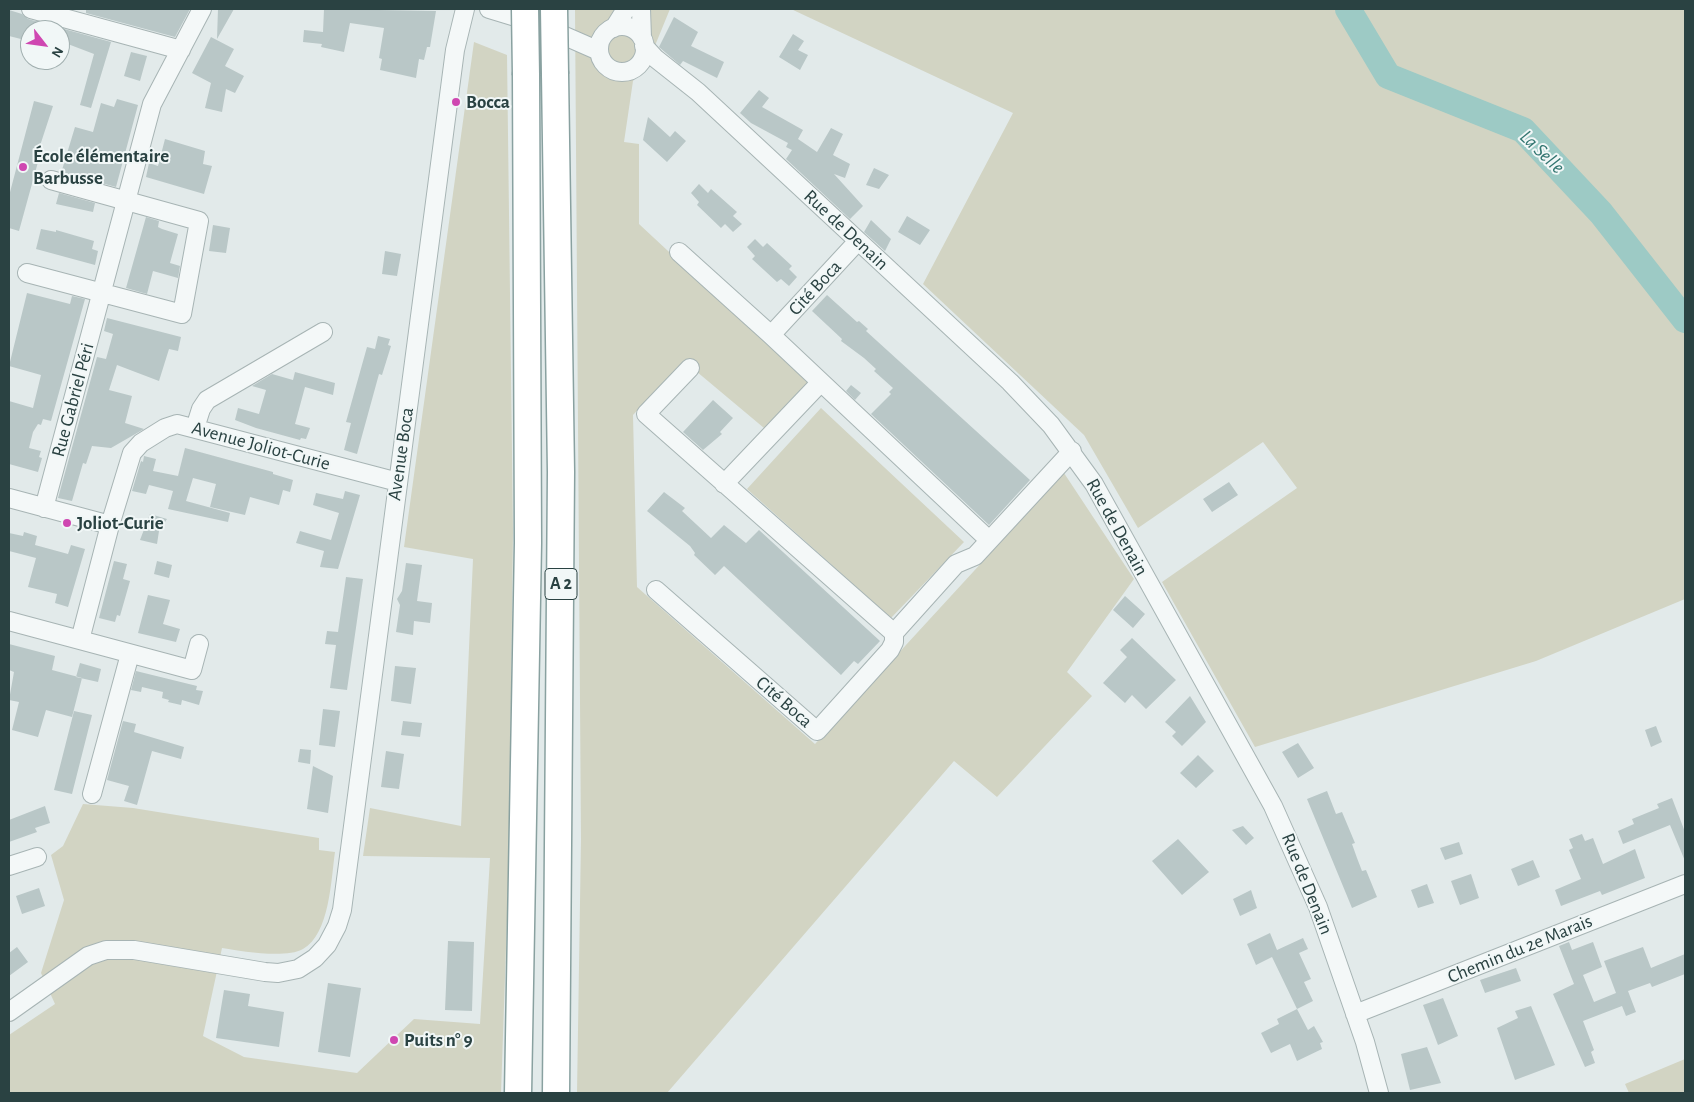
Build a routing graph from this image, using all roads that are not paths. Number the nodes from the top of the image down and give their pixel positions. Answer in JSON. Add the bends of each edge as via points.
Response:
{"nodes":[{"id":1,"x":31,"y":9,"type":"edge"},
{"id":2,"x":202,"y":9,"type":"edge"},
{"id":3,"x":465,"y":9,"type":"edge"},
{"id":4,"x":489,"y":9,"type":"edge"},
{"id":5,"x":626,"y":9,"type":"edge"},
{"id":6,"x":641,"y":9,"type":"edge"},
{"id":7,"x":538,"y":13,"type":"edge"},
{"id":8,"x":79,"y":15,"type":"edge"},
{"id":9,"x":611,"y":30,"type":"junction"},
{"id":10,"x":643,"y":42,"type":"junction"},
{"id":11,"x":181,"y":50,"type":"junction"},
{"id":12,"x":599,"y":51,"type":"junction"},
{"id":13,"x":632,"y":70,"type":"junction"},
{"id":14,"x":682,"y":81,"type":"junction"},
{"id":15,"x":51,"y":180,"type":"dead end"},
{"id":16,"x":126,"y":201,"type":"junction"},
{"id":17,"x":858,"y":241,"type":"junction"},
{"id":18,"x":679,"y":252,"type":"dead end"},
{"id":19,"x":27,"y":273,"type":"dead end"},
{"id":20,"x":102,"y":293,"type":"junction"},
{"id":21,"x":323,"y":332,"type":"dead end"},
{"id":22,"x":771,"y":335,"type":"junction"},
{"id":23,"x":690,"y":368,"type":"dead end"},
{"id":24,"x":821,"y":382,"type":"junction"},
{"id":25,"x":196,"y":428,"type":"junction"},
{"id":26,"x":1072,"y":451,"type":"junction"},
{"id":27,"x":398,"y":482,"type":"junction"},
{"id":28,"x":724,"y":484,"type":"junction"},
{"id":29,"x":9,"y":498,"type":"edge"},
{"id":30,"x":44,"y":508,"type":"junction"},
{"id":31,"x":110,"y":525,"type":"junction"},
{"id":32,"x":990,"y":540,"type":"junction"},
{"id":33,"x":656,"y":590,"type":"dead end"},
{"id":34,"x":9,"y":621,"type":"edge"},
{"id":35,"x":894,"y":633,"type":"junction"},
{"id":36,"x":80,"y":640,"type":"junction"},
{"id":37,"x":199,"y":644,"type":"dead end"},
{"id":38,"x":130,"y":654,"type":"junction"},
{"id":39,"x":92,"y":794,"type":"dead end"},
{"id":40,"x":37,"y":857,"type":"dead end"},
{"id":41,"x":9,"y":866,"type":"edge"},
{"id":42,"x":1685,"y":884,"type":"edge"},
{"id":43,"x":9,"y":1012,"type":"edge"},
{"id":44,"x":1355,"y":1014,"type":"junction"},
{"id":45,"x":518,"y":1093,"type":"edge"},
{"id":46,"x":556,"y":1093,"type":"edge"},
{"id":47,"x":1379,"y":1093,"type":"edge"}],
"edges":[{"from":1,"to":8,"type":"street"},
{"from":2,"to":11,"type":"street","name":"Rue Gabriel Péri"},
{"from":3,"to":27,"type":"street","name":"Avenue Boca","via":[[455,50]]},
{"from":4,"to":7,"type":"street"},
{"from":5,"to":9,"type":"street"},
{"from":6,"to":10,"type":"street"},
{"from":7,"to":9,"type":"street","via":[[574,30]]},
{"from":7,"to":12,"type":"street"},
{"from":7,"to":45,"type":"highway","number":"A 2","bridge":true,"via":[[526,75],[528,543]]},
{"from":7,"to":46,"type":"highway","number":"A 2","bridge":true,"via":[[555,74],[561,462]]},
{"from":8,"to":11,"type":"street"},
{"from":9,"to":10,"type":"street","via":[[628,27]]},
{"from":9,"to":12,"type":"street","via":[[600,42]]},
{"from":10,"to":13,"type":"street","via":[[642,60]]},
{"from":10,"to":14,"type":"street","name":"Rue de Denain"},
{"from":11,"to":16,"type":"street","name":"Rue Gabriel Péri","via":[[152,104]]},
{"from":12,"to":13,"type":"street","via":[[609,69]]},
{"from":13,"to":14,"type":"street","name":"Rue de Denain","via":[[656,72]]},
{"from":14,"to":17,"type":"street","name":"Rue de Denain","via":[[698,92]]},
{"from":15,"to":16,"type":"street"},
{"from":16,"to":20,"type":"street","name":"Rue Gabriel Péri"},
{"from":16,"to":20,"type":"street","via":[[198,221],[182,314]]},
{"from":17,"to":22,"type":"street","name":"Cité Boca"},
{"from":17,"to":26,"type":"street","name":"Rue de Denain","via":[[1020,392]]},
{"from":18,"to":22,"type":"street"},
{"from":19,"to":20,"type":"street"},
{"from":20,"to":30,"type":"street","name":"Rue Gabriel Péri"},
{"from":21,"to":25,"type":"street","via":[[207,400]]},
{"from":22,"to":24,"type":"street"},
{"from":23,"to":28,"type":"street","via":[[646,414]]},
{"from":24,"to":28,"type":"street"},
{"from":24,"to":32,"type":"street"},
{"from":25,"to":27,"type":"street","name":"Avenue Joliot-Curie"},
{"from":25,"to":31,"type":"street","name":"Avenue Joliot-Curie","via":[[171,425],[136,448]]},
{"from":26,"to":32,"type":"street","name":"Cité Boca"},
{"from":26,"to":44,"type":"street","name":"Rue de Denain","via":[[1111,513],[1273,806],[1318,907]]},
{"from":27,"to":43,"type":"street","name":"Avenue Boca","via":[[343,900],[337,926],[327,945],[308,964],[288,972],[265,972],[125,949],[98,952]]},
{"from":28,"to":35,"type":"street"},
{"from":29,"to":30,"type":"street"},
{"from":30,"to":31,"type":"street"},
{"from":31,"to":36,"type":"street","name":"Avenue Joliot-Curie"},
{"from":32,"to":35,"type":"street","name":"Cité Boca","via":[[972,558],[956,564]]},
{"from":33,"to":35,"type":"street","name":"Cité Boca","via":[[817,731],[890,650]]},
{"from":34,"to":36,"type":"street"},
{"from":36,"to":38,"type":"street"},
{"from":37,"to":38,"type":"street","via":[[192,670]]},
{"from":38,"to":39,"type":"street"},
{"from":40,"to":41,"type":"street"},
{"from":42,"to":44,"type":"street","name":"Chemin du 2e Marais"},
{"from":44,"to":47,"type":"street","name":"Rue de Denain"}]}
